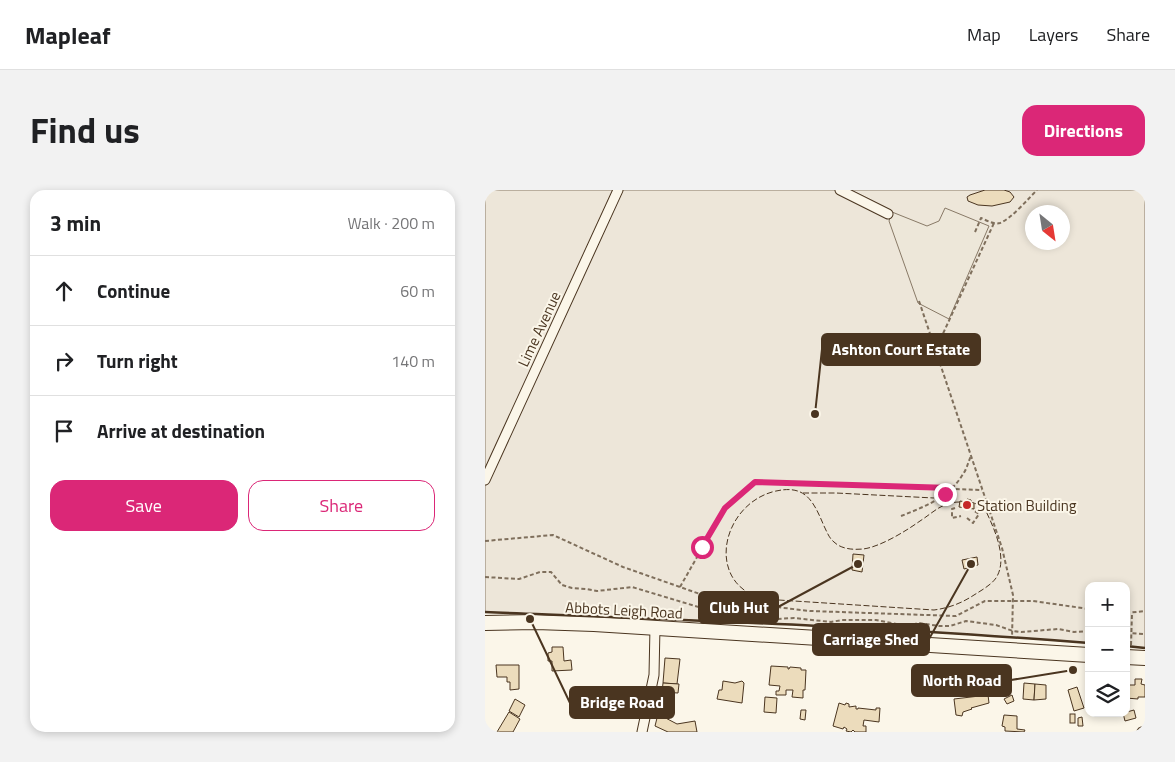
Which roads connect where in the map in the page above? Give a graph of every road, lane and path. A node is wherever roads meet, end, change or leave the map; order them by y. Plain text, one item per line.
1 (618, 190) edge
2 (840, 190) edge
3 (1037, 190) edge
4 (889, 214) dead end
5 (994, 223) junction
6 (975, 232) dead end
7 (919, 301) dead end
8 (935, 351) junction
9 (971, 456) junction
10 (485, 480) edge
11 (951, 488) junction
12 (982, 490) junction
13 (955, 508) dead end
14 (973, 510) dead end
15 (901, 516) dead end
16 (961, 516) dead end
17 (967, 518) dead end
18 (485, 541) edge
19 (485, 577) edge
20 (679, 587) junction
21 (1013, 602) junction
22 (1085, 608) edge
23 (1145, 611) edge
24 (1132, 613) joint
25 (486, 623) edge
26 (655, 627) junction
27 (1013, 631) junction
28 (1085, 631) edge
29 (1131, 634) junction
30 (1145, 634) edge
31 (1130, 640) edge
32 (1009, 651) junction
33 (1130, 653) edge
34 (1085, 655) edge
35 (1145, 658) edge
36 (642, 732) edge

1 - 10 street, Lime Avenue
2 - 4 street
3 - 5 path
5 - 6 path
5 - 8 path
7 - 8 path
8 - 9 path
9 - 11 path
9 - 12 path
11 - 12 path
11 - 15 path
11 - 20 path
12 - 21 path
13 - 16 path
14 - 17 path
18 - 20 path
19 - 27 path
20 - 21 path
21 - 22 path
21 - 27 path
23 - 24 path
24 - 29 path
25 - 26 main road, Abbots Leigh Road
26 - 32 main road, Abbots Leigh Road
26 - 36 street
27 - 28 path
27 - 32 path
29 - 30 path
29 - 31 path
32 - 34 main road, Abbots Leigh Road
33 - 35 main road

